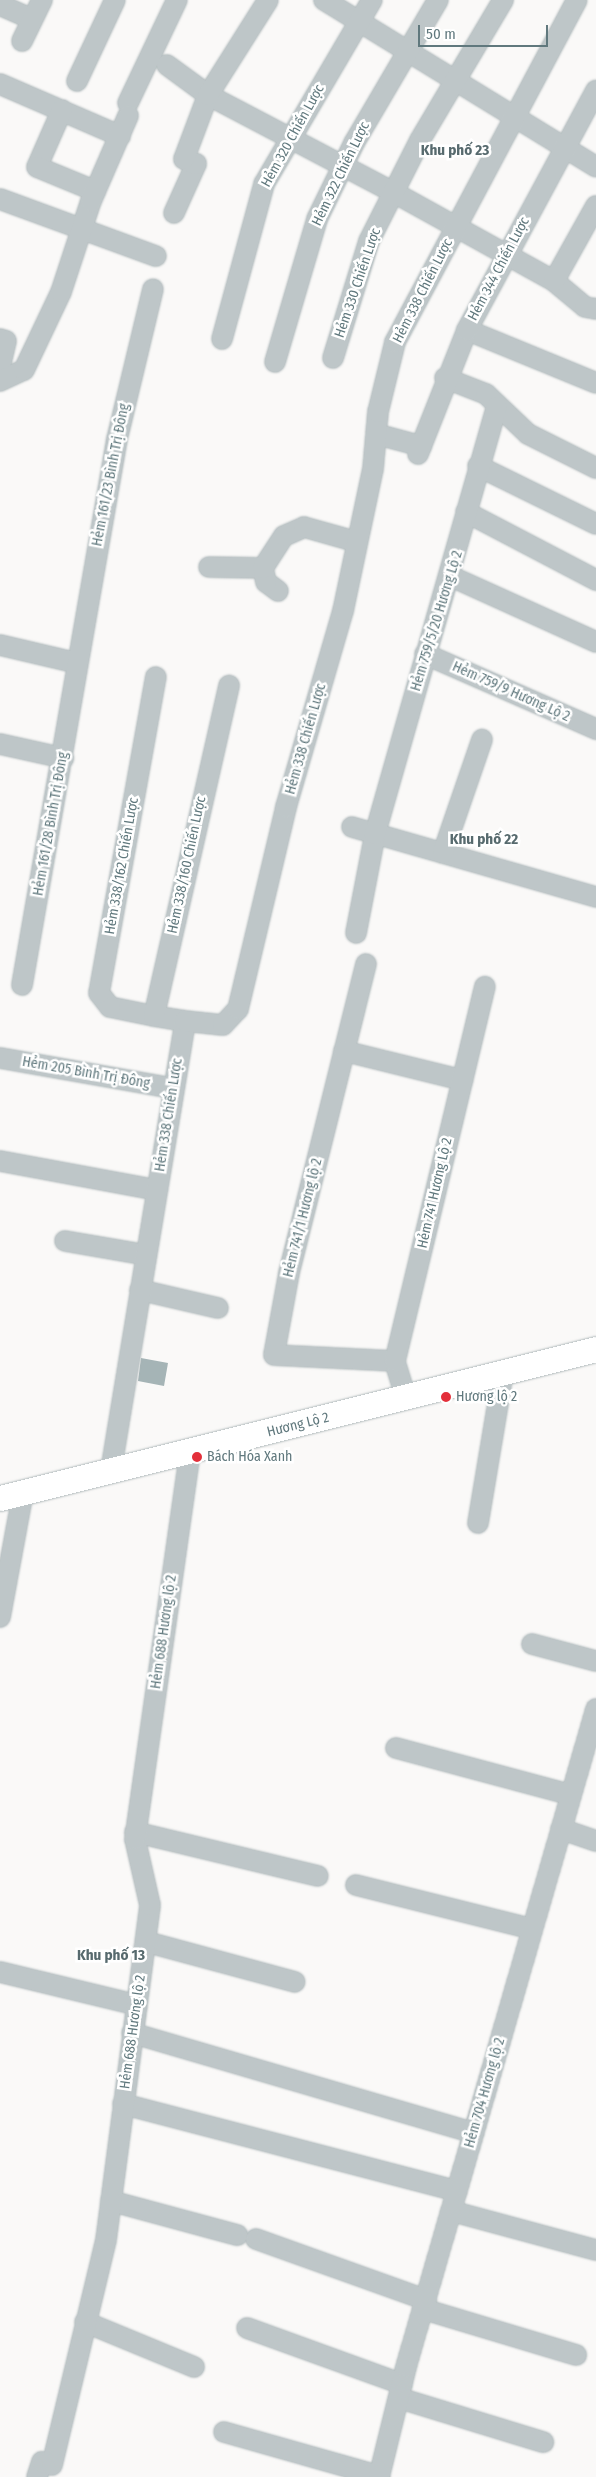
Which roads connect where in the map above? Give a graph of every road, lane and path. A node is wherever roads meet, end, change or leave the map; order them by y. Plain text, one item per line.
1 (42, 0) edge
2 (115, 0) edge
3 (177, 0) edge
4 (268, 0) edge
5 (324, 0) edge
6 (372, 0) edge
7 (438, 0) edge
8 (503, 0) edge
9 (577, 0) edge
10 (0, 5) edge
11 (32, 19) junction
12 (357, 23) junction
13 (22, 41) dead end
14 (406, 52) junction
15 (167, 65) dead end
16 (456, 78) junction
17 (77, 81) dead end
18 (0, 84) edge
19 (596, 90) edge
20 (208, 96) junction
21 (62, 110) junction
22 (514, 117) junction
23 (120, 136) junction
24 (291, 140) junction
25 (566, 146) junction
26 (596, 167) edge
27 (342, 168) junction
28 (95, 191) junction
29 (394, 192) junction
30 (0, 199) edge
31 (596, 206) edge
32 (174, 213) dead end
33 (84, 227) junction
34 (456, 228) junction
35 (156, 256) dead end
36 (504, 256) junction
37 (554, 281) junction
38 (153, 288) dead end
39 (596, 309) edge
40 (467, 330) junction
41 (0, 339) edge
42 (222, 339) dead end
43 (333, 358) dead end
44 (275, 362) dead end
45 (0, 367) edge
46 (446, 378) junction
47 (0, 381) edge
48 (596, 382) edge
49 (497, 407) junction
50 (376, 434) junction
51 (478, 466) junction
52 (596, 468) edge
53 (466, 512) junction
54 (596, 524) edge
55 (357, 542) junction
56 (209, 567) dead end
57 (262, 568) junction
58 (450, 576) junction
59 (596, 580) edge
60 (278, 591) dead end
61 (596, 642) edge
62 (0, 646) edge
63 (425, 654) junction
64 (77, 663) junction
65 (156, 677) dead end
66 (229, 684) dead end
67 (596, 729) edge
68 (482, 740) dead end
69 (0, 744) edge
70 (63, 758) junction
71 (352, 827) dead end
72 (375, 834) junction
73 (443, 853) junction
74 (596, 897) edge
75 (356, 933) dead end
76 (366, 964) dead end
77 (22, 985) dead end
78 (485, 987) dead end
79 (154, 1016) junction
80 (185, 1021) junction
81 (344, 1051) junction
82 (0, 1058) edge
83 (462, 1080) junction
84 (172, 1088) junction
85 (0, 1161) edge
86 (157, 1190) junction
87 (65, 1241) dead end
88 (146, 1255) junction
89 (140, 1290) junction
90 (218, 1308) dead end
91 (596, 1349) edge
92 (395, 1361) junction
93 (504, 1373) junction
94 (406, 1398) junction
95 (190, 1451) junction
96 (112, 1470) junction
97 (11, 1496) edge
98 (478, 1524) dead end
99 (0, 1617) edge
100 (532, 1644) dead end
101 (596, 1661) edge
102 (596, 1709) edge
103 (396, 1748) dead end
104 (571, 1795) junction
105 (561, 1830) junction
106 (135, 1832) junction
107 (596, 1841) edge
108 (318, 1876) dead end
109 (356, 1885) dead end
110 (532, 1929) junction
111 (147, 1942) junction
112 (0, 1973) edge
113 (295, 1982) dead end
114 (137, 2005) junction
115 (132, 2033) junction
116 (123, 2104) junction
117 (474, 2133) junction
118 (457, 2192) junction
119 (111, 2201) junction
120 (451, 2211) junction
121 (596, 2250) edge
122 (425, 2304) junction
123 (85, 2322) junction
124 (247, 2328) dead end
125 (576, 2355) dead end
126 (194, 2367) dead end
127 (400, 2391) junction
128 (224, 2432) dead end
129 (543, 2442) dead end
130 (380, 2476) edge
131 (37, 2477) edge

1 - 11 street
2 - 17 street
3 - 23 street
4 - 20 street
5 - 12 street
6 - 12 street, Hẻm 320 Chiến Lược
7 - 14 street, Hẻm 322 Chiến Lược
8 - 16 street, Hẻm 330 Chiến Lược
9 - 22 street, Hẻm 338 Chiến Lược
10 - 11 street
11 - 13 street
12 - 14 street
12 - 24 street, Hẻm 320 Chiến Lược
14 - 16 street
14 - 27 street, Hẻm 322 Chiến Lược
15 - 20 street
16 - 22 street
16 - 29 street, Hẻm 330 Chiến Lược
18 - 21 street
19 - 25 street, Hẻm 344 Chiến Lược
20 - 24 street
20 - 32 street
21 - 23 street
21 - 28 street
22 - 25 street
22 - 34 street, Hẻm 338 Chiến Lược
23 - 28 street
24 - 27 street
24 - 42 street, Hẻm 320 Chiến Lược
25 - 26 street
25 - 36 street, Hẻm 344 Chiến Lược
27 - 29 street
27 - 44 street, Hẻm 322 Chiến Lược
28 - 33 street
29 - 34 street
29 - 43 street, Hẻm 330 Chiến Lược
30 - 33 street
31 - 37 street
33 - 35 street
33 - 47 street
34 - 36 street
34 - 50 street, Hẻm 338 Chiến Lược
36 - 37 street
36 - 40 street, Hẻm 344 Chiến Lược
37 - 39 street
38 - 64 street, Hẻm 161/23 Bình Trị Đông
40 - 46 street, Hẻm 344 Chiến Lược
40 - 48 street
41 - 45 street
46 - 49 street
46 - 50 street, Hẻm 344 Chiến Lược
49 - 51 street, Hẻm 759/5/20 Hương Lộ 2
49 - 52 street
50 - 55 street, Hẻm 338 Chiến Lược
51 - 53 street, Hẻm 759/5/20 Hương Lộ 2
51 - 54 street
53 - 58 street, Hẻm 759/5/20 Hương Lộ 2
53 - 59 street
55 - 57 street
55 - 80 street, Hẻm 338 Chiến Lược
56 - 57 street
57 - 60 street
58 - 61 street
58 - 63 street, Hẻm 759/5/20 Hương Lộ 2
62 - 64 street
63 - 67 street, Hẻm 759/9 Hương Lộ 2
63 - 72 street, Hẻm 759/5/20 Hương Lộ 2
64 - 70 street, Hẻm 161/28 Bình Trị Đông
65 - 79 street, Hẻm 338/162 Chiến Lược
66 - 79 street, Hẻm 338/160 Chiến Lược
68 - 73 street
69 - 70 street
70 - 77 street, Hẻm 161/28 Bình Trị Đông
71 - 72 street
72 - 73 street
72 - 75 street
73 - 74 street
76 - 81 street, Hẻm 741/1 Hương lộ 2
78 - 83 street, Hẻm 741 Hương Lộ 2
79 - 80 street
80 - 84 street, Hẻm 338 Chiến Lược
81 - 83 street
81 - 92 street, Hẻm 741/1 Hương lộ 2
82 - 84 street, Hẻm 205 Bình Trị Đông
83 - 92 street, Hẻm 741 Hương Lộ 2
84 - 86 street, Hẻm 338 Chiến Lược
85 - 86 street
86 - 88 street, Hẻm 338 Chiến Lược
87 - 88 street
88 - 89 street, Hẻm 338 Chiến Lược
89 - 90 street
89 - 96 street, Hẻm 338 Chiến Lược
91 - 93 main road, Hương Lộ 2
92 - 94 street, Hẻm 741 Hương Lộ 2
93 - 94 main road, Hương Lộ 2
93 - 98 street
94 - 95 main road, Hương Lộ 2
95 - 96 main road, Hương Lộ 2
95 - 106 street, Hẻm 688 Hương lộ 2
96 - 97 main road, Hương Lộ 2
97 - 99 street
100 - 101 street
102 - 104 street, Hẻm 704 Hương lộ 2
103 - 104 street
104 - 105 street, Hẻm 704 Hương lộ 2
105 - 107 street
105 - 110 street, Hẻm 704 Hương lộ 2
106 - 108 street
106 - 111 street, Hẻm 688 Hương lộ 2
109 - 110 street
110 - 117 street, Hẻm 704 Hương lộ 2
111 - 113 street
111 - 114 street, Hẻm 688 Hương lộ 2
112 - 114 street
114 - 115 street, Hẻm 688 Hương lộ 2
115 - 116 street, Hẻm 688 Hương lộ 2
115 - 117 street
116 - 118 street
116 - 119 street, Hẻm 688 Hương lộ 2
117 - 118 street, Hẻm 704 Hương lộ 2
118 - 120 street, Hẻm 704 Hương lộ 2
119 - 122 street
119 - 123 street, Hẻm 688 Hương lộ 2
120 - 121 street
120 - 122 street, Hẻm 704 Hương lộ 2
122 - 125 street
122 - 127 street, Hẻm 704 Hương lộ 2
123 - 126 street
123 - 131 street, Hẻm 688 Hương lộ 2
124 - 127 street
127 - 129 street
127 - 130 street, Hẻm 704 Hương lộ 2
128 - 130 street

